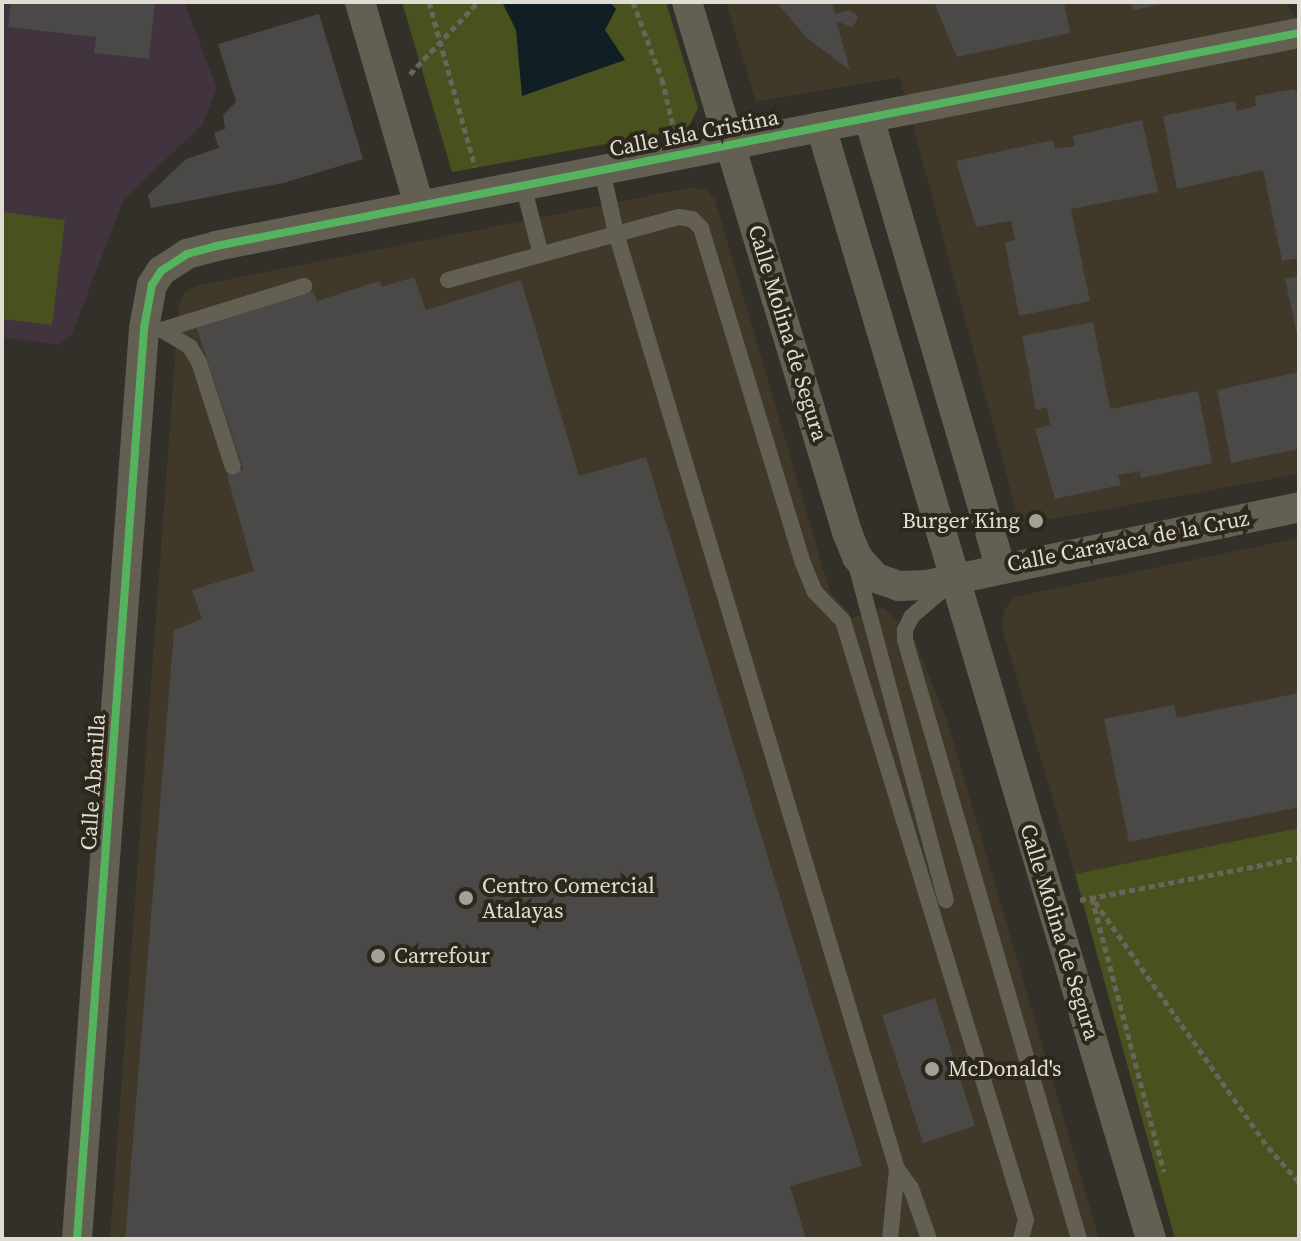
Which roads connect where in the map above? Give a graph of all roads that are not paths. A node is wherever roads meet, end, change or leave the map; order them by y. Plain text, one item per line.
1 (360, 2) edge
2 (687, 2) edge
3 (1299, 33) edge
4 (869, 118) junction
5 (821, 127) junction
6 (731, 144) junction
7 (602, 170) junction
8 (523, 185) junction
9 (419, 205) junction
10 (616, 233) junction
11 (541, 255) junction
12 (448, 280) dead end
13 (304, 286) dead end
14 (153, 329) junction
15 (233, 467) dead end
16 (1299, 507) edge
17 (847, 532) junction
18 (1000, 567) junction
19 (957, 578) junction
20 (946, 900) dead end
21 (897, 1169) junction
22 (77, 1239) edge
23 (890, 1239) edge
24 (929, 1239) edge
25 (1021, 1239) edge
26 (1079, 1239) edge
27 (1151, 1239) edge

1 - 9 street
2 - 6 street, Calle Molina de Segura
3 - 4 street, Calle Isla Cristina
4 - 5 street, Calle Isla Cristina
4 - 18 street
5 - 6 street, Calle Isla Cristina
5 - 19 street, Calle Molina de Segura
6 - 7 street, Calle Isla Cristina
6 - 17 street, Calle Molina de Segura
7 - 8 street, Calle Isla Cristina
7 - 10 lane
8 - 9 street, Calle Isla Cristina
8 - 11 lane
9 - 14 street, Calle Isla Cristina
10 - 11 lane
10 - 21 lane
10 - 25 lane
11 - 12 lane
13 - 14 lane
14 - 15 lane
14 - 22 street, Calle Abanilla
16 - 18 street, Calle Caravaca de la Cruz
17 - 19 street, Calle Molina de Segura
17 - 20 lane
18 - 19 street, Calle Caravaca de la Cruz
19 - 26 lane
19 - 27 street, Calle Molina de Segura
21 - 23 lane
21 - 24 lane

